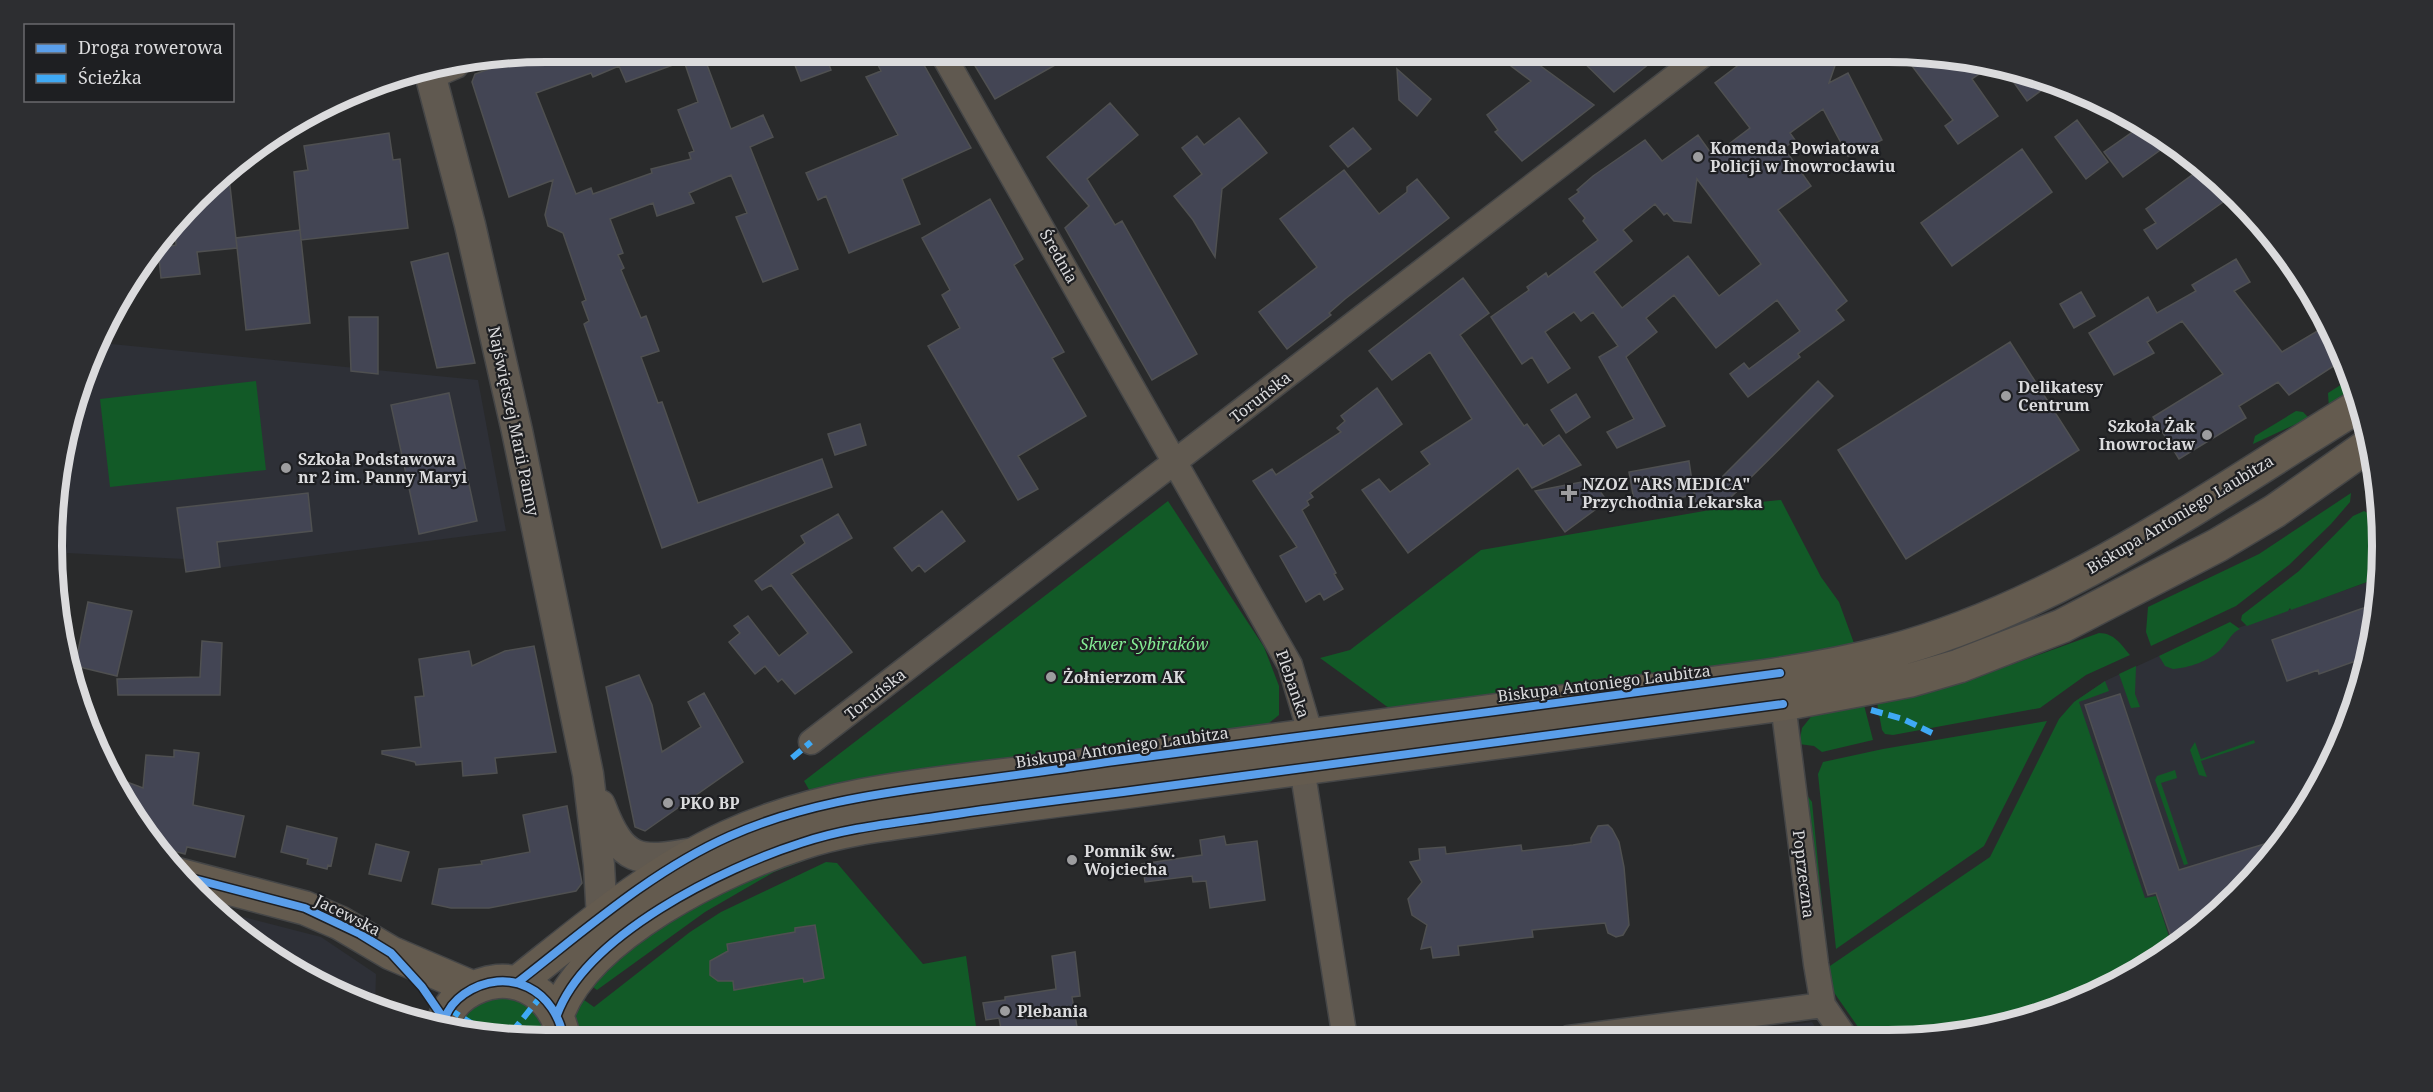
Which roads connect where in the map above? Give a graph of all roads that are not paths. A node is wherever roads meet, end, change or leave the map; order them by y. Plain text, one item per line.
1 (947, 62) edge
2 (1694, 62) edge
3 (440, 74) edge
4 (2352, 410) edge
5 (2362, 450) edge
6 (1176, 462) junction
7 (1783, 704) junction
8 (1306, 735) junction
9 (812, 742) dead end
10 (1302, 768) junction
11 (588, 774) junction
12 (696, 853) junction
13 (194, 879) edge
14 (602, 918) junction
15 (391, 953) junction
16 (517, 983) junction
17 (473, 988) junction
18 (1823, 1005) junction
19 (443, 1019) edge
20 (445, 1020) edge
21 (561, 1028) edge
22 (1344, 1030) edge
23 (1631, 1030) edge
24 (1840, 1030) edge

1 - 6 street, Średnia
2 - 6 street, Toruńska
3 - 11 street, Najświętszej Marii Panny
4 - 8 main road, Biskupa Antoniego Laubitza
5 - 7 main road
6 - 8 street, Plebanka
6 - 9 street, Toruńska
7 - 10 main road
7 - 18 street, Poprzeczna
8 - 10 street, Plebanka
8 - 12 main road, Biskupa Antoniego Laubitza
10 - 21 main road
10 - 22 street, Plebanka
11 - 12 street, Najświętszej Marii Panny
11 - 14 street, Najświętszej Marii Panny
12 - 14 main road, Biskupa Antoniego Laubitza
13 - 15 main road, Jacewska
14 - 16 main road, Biskupa Antoniego Laubitza
15 - 17 main road, Jacewska
15 - 19 main road, Jacewska
16 - 17 main road
16 - 21 main road
17 - 20 main road
18 - 23 street
18 - 24 street, Poprzeczna

